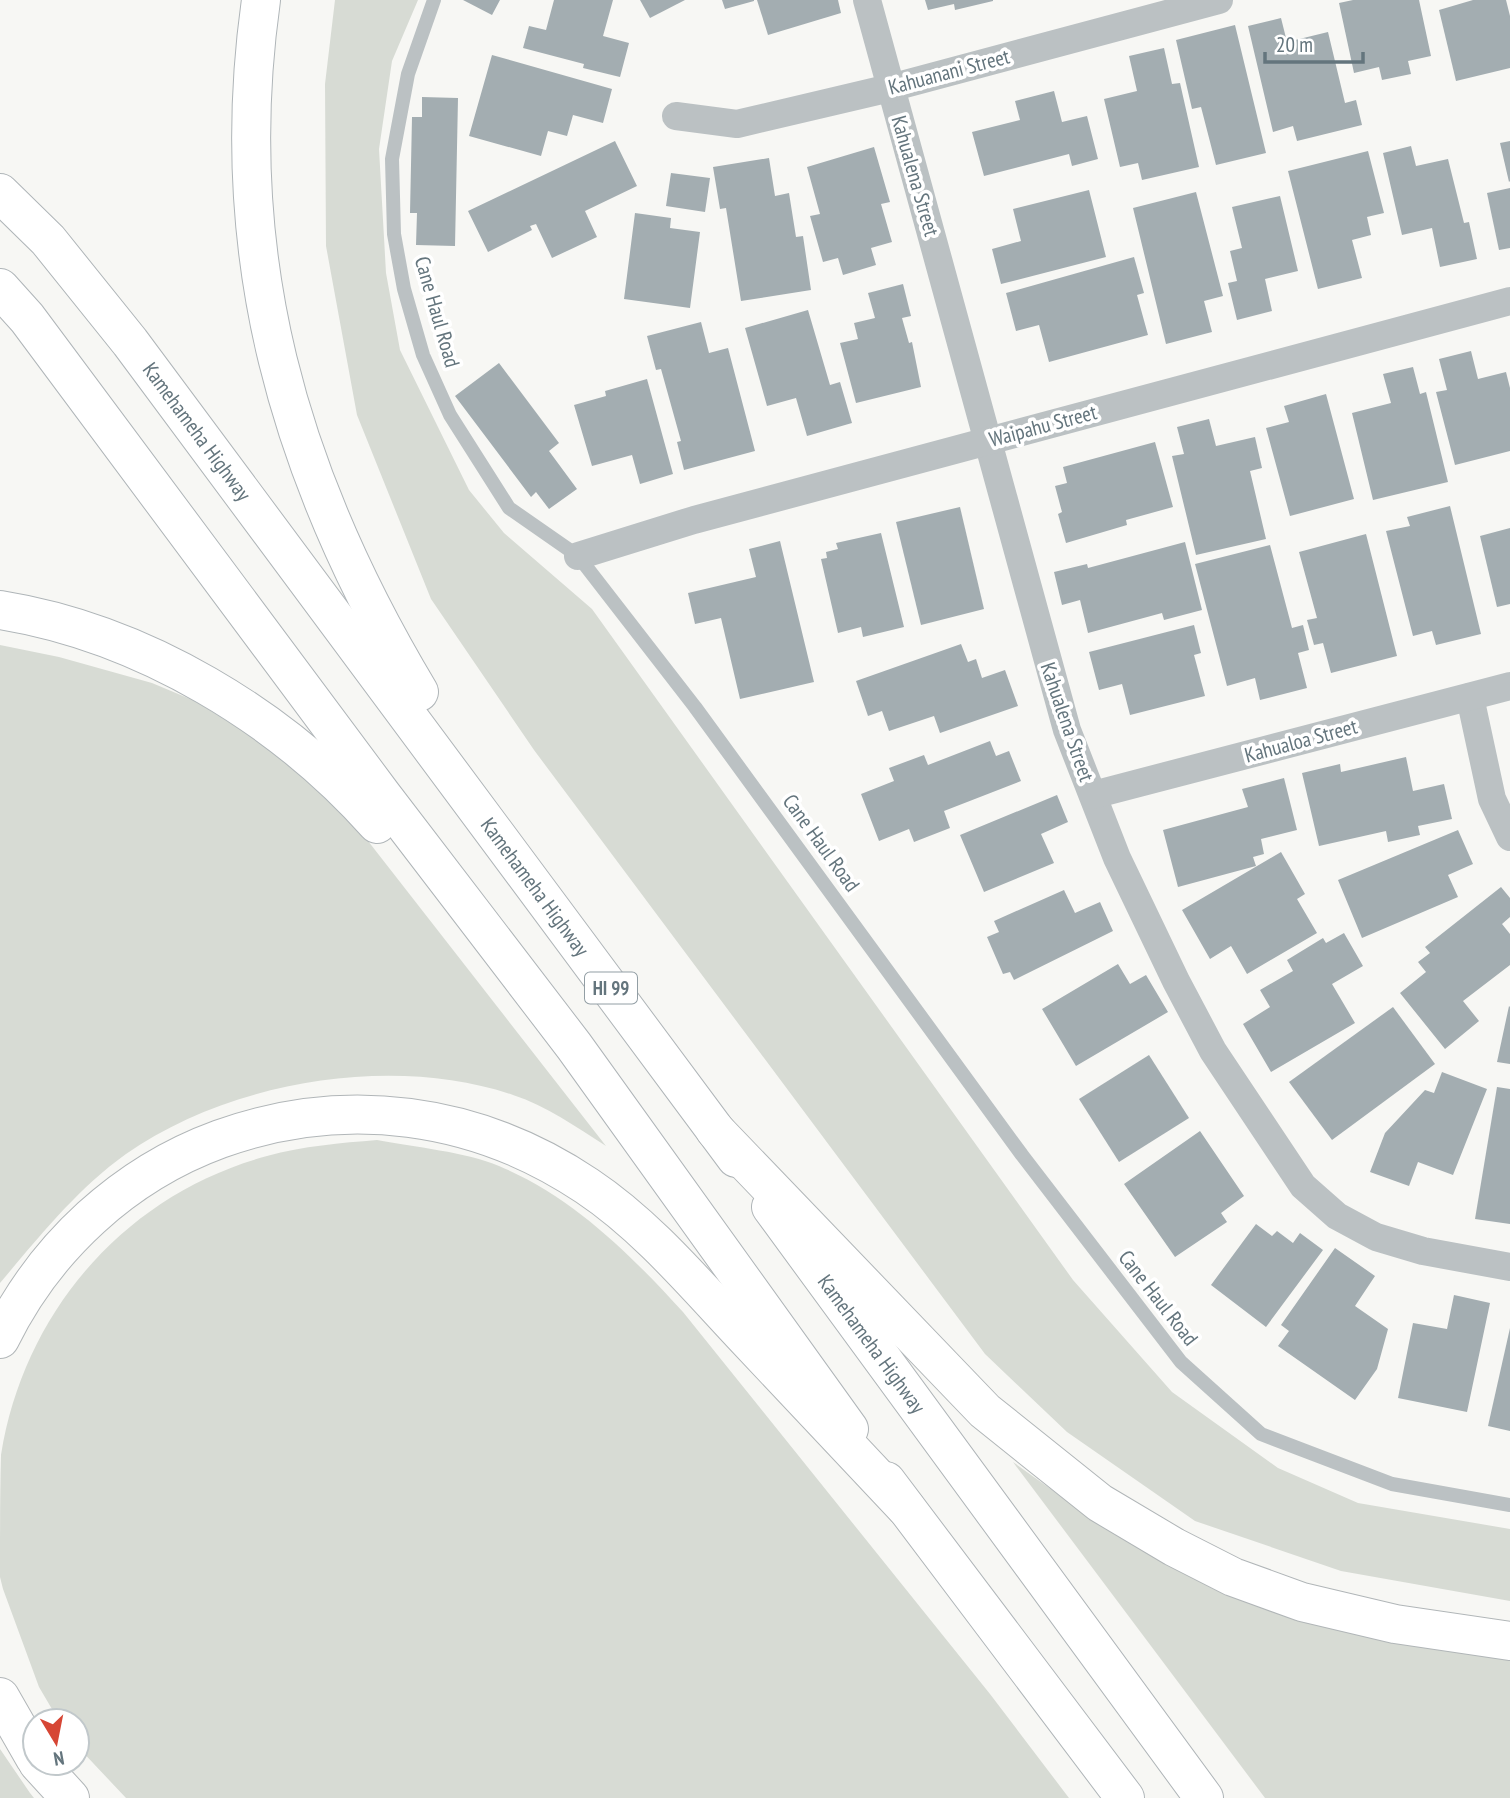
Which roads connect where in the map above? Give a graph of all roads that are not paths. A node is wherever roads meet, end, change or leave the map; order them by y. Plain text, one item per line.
1 (261, 0) edge
2 (434, 0) edge
3 (867, 0) edge
4 (1219, 0) edge
5 (890, 88) junction
6 (676, 116) dead end
7 (0, 192) edge
8 (0, 288) edge
9 (1510, 301) edge
10 (988, 442) junction
11 (578, 556) junction
12 (0, 610) edge
13 (1510, 686) edge
14 (1470, 696) junction
15 (1093, 795) junction
16 (1510, 837) edge
17 (531, 880) junction
18 (573, 1046) junction
19 (715, 1130) junction
20 (1510, 1267) edge
21 (0, 1339) edge
22 (1510, 1505) edge
23 (906, 1508) junction
24 (1510, 1641) edge
25 (0, 1697) edge
26 (21, 1734) edge
27 (50, 1777) edge
28 (69, 1798) edge
29 (1125, 1798) edge
30 (1204, 1798) edge

1 - 17 main road
2 - 11 lane, Cane Haul Road
3 - 5 street, Kahualena Street
4 - 5 street, Kahuanani Street
5 - 6 street, Kahuanani Street
5 - 10 street, Kahualena Street
7 - 17 main road, Kamehameha Highway / HI 99
8 - 18 main road
9 - 10 street, Waipahu Street
10 - 11 street, Waipahu Street
10 - 15 street, Kahualena Street
11 - 22 lane, Cane Haul Road
12 - 18 main road
13 - 14 street, Kahualoa Street
14 - 15 street, Kahualoa Street
14 - 16 street
15 - 20 street, Kahualena Street
17 - 19 main road, Kamehameha Highway / HI 99
18 - 23 main road
19 - 24 main road
19 - 30 main road, Kamehameha Highway / HI 99
21 - 23 main road
23 - 29 main road
25 - 26 main road
27 - 28 main road

